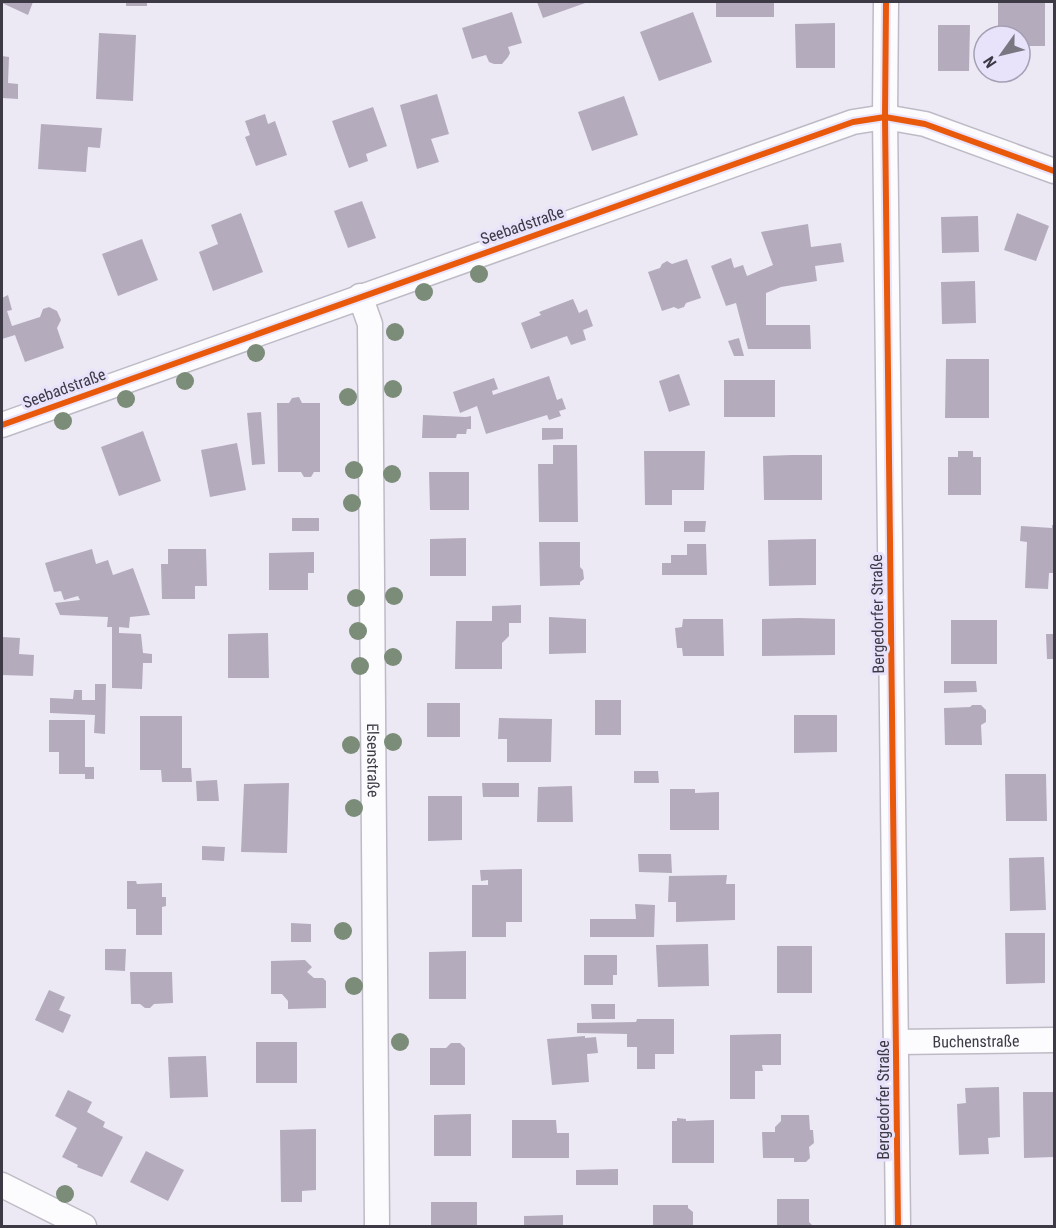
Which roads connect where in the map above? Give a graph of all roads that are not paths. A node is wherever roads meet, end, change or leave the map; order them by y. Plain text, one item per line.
1 (886, 2) edge
2 (885, 117) junction
3 (1054, 171) edge
4 (360, 296) junction
5 (2, 424) edge
6 (1054, 1040) edge
7 (896, 1042) junction
8 (2, 1185) edge
9 (84, 1227) edge
10 (377, 1227) edge
11 (898, 1227) edge

1 - 2 street, Bergedorfer Straße
2 - 3 street, Seebadstraße
2 - 4 street, Seebadstraße
2 - 7 street, Bergedorfer Straße
4 - 5 street, Seebadstraße
4 - 10 street, Elsenstraße
6 - 7 street, Buchenstraße
7 - 11 street, Bergedorfer Straße
8 - 9 street

